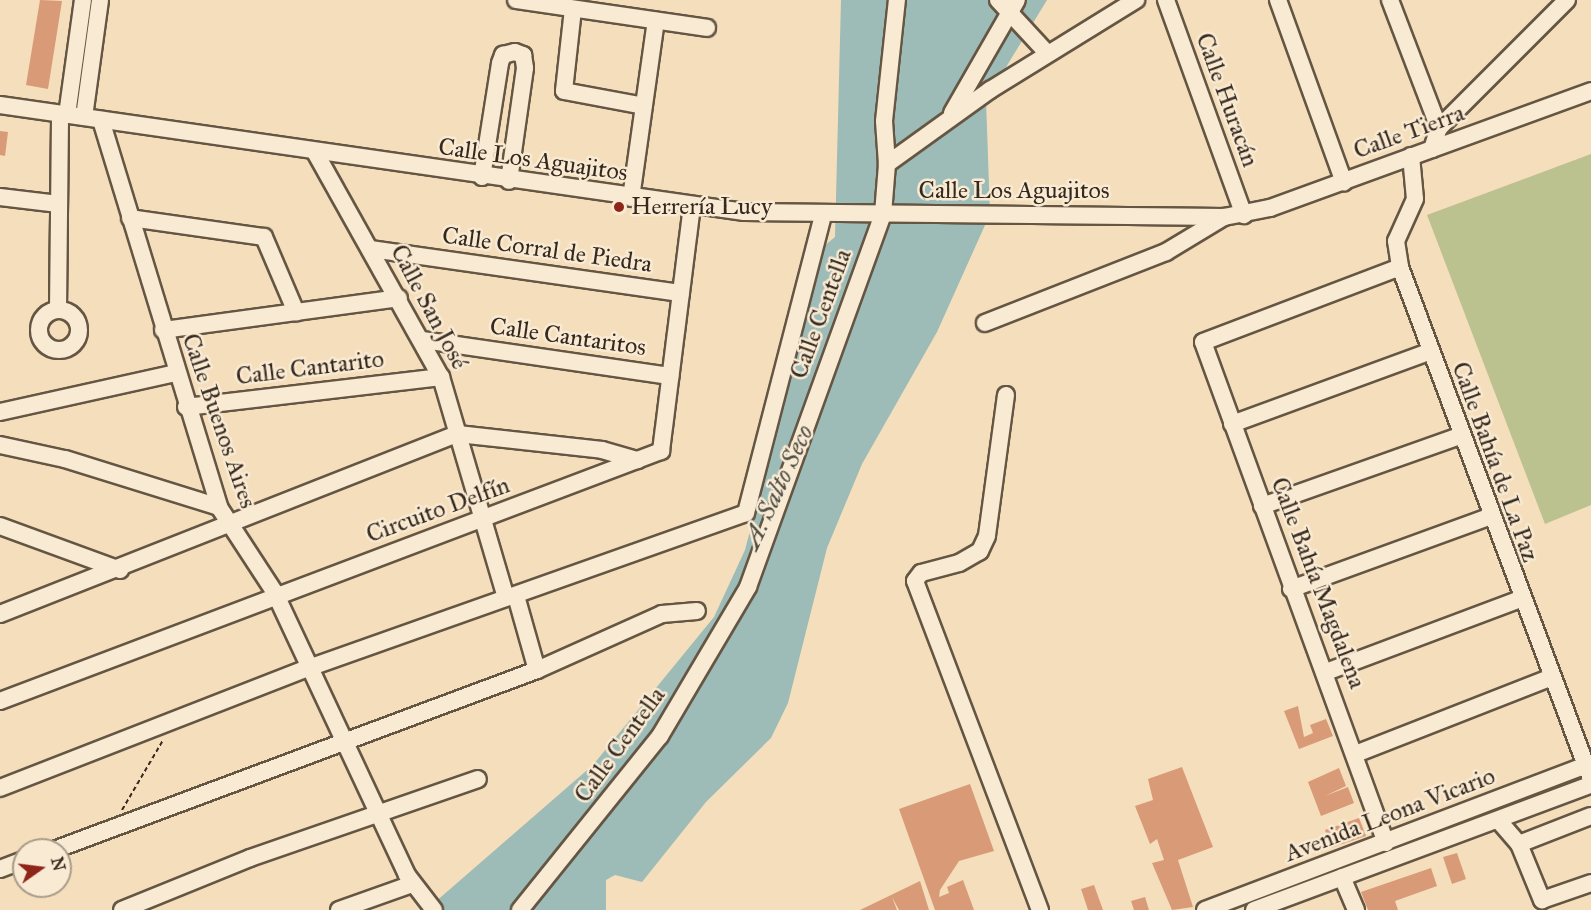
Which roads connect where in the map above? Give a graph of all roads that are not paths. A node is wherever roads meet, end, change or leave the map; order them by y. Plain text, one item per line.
1 (83, 0) edge
2 (100, 0) edge
3 (516, 0) edge
4 (897, 0) edge
5 (998, 0) edge
6 (1136, 0) edge
7 (1166, 0) edge
8 (1278, 0) edge
9 (1390, 0) edge
10 (1567, 0) edge
11 (1014, 7) edge
12 (573, 9) junction
13 (656, 21) junction
14 (707, 28) dead end
15 (1047, 53) junction
16 (1591, 90) edge
17 (0, 105) edge
18 (644, 106) junction
19 (70, 115) junction
20 (101, 120) junction
21 (946, 121) junction
22 (1439, 128) junction
23 (1432, 149) junction
24 (315, 152) junction
25 (1411, 156) junction
26 (887, 164) junction
27 (482, 177) junction
28 (509, 181) junction
29 (1344, 182) junction
30 (0, 197) edge
31 (631, 198) junction
32 (59, 204) junction
33 (692, 207) junction
34 (883, 214) junction
35 (823, 215) junction
36 (1244, 215) junction
37 (1224, 217) junction
38 (130, 218) junction
39 (371, 249) junction
40 (1400, 267) junction
41 (681, 293) junction
42 (399, 298) junction
43 (58, 310) dead end
44 (296, 312) junction
45 (985, 324) dead end
46 (163, 330) junction
47 (423, 340) junction
48 (1429, 352) junction
49 (176, 373) junction
50 (670, 376) junction
51 (441, 377) junction
52 (1006, 395) dead end
53 (186, 407) junction
54 (0, 412) edge
55 (1233, 424) junction
56 (458, 434) junction
57 (1460, 436) junction
58 (0, 445) edge
59 (638, 460) junction
60 (1262, 506) junction
61 (222, 514) junction
62 (1489, 517) junction
63 (483, 520) junction
64 (0, 526) edge
65 (120, 570) junction
66 (1291, 589) junction
67 (275, 593) junction
68 (511, 597) junction
69 (1520, 600) junction
70 (697, 611) dead end
71 (0, 614) edge
72 (311, 667) junction
73 (537, 670) junction
74 (1326, 672) junction
75 (1550, 678) junction
76 (0, 701) edge
77 (348, 744) junction
78 (1358, 753) junction
79 (1589, 769) edge
80 (478, 779) dead end
81 (1591, 785) edge
82 (0, 788) edge
83 (1591, 816) edge
84 (380, 817) junction
85 (1499, 821) junction
86 (1386, 843) junction
87 (72, 844) edge
88 (1519, 844) junction
89 (1342, 877) junction
90 (1591, 883) edge
91 (412, 884) junction
92 (381, 894) junction
93 (122, 910) edge
94 (339, 910) edge
95 (372, 910) edge
96 (435, 910) edge
97 (520, 910) edge
98 (1040, 910) edge
99 (1205, 910) edge
100 (1254, 910) edge
101 (1356, 910) edge

1 - 19 street
2 - 19 street
3 - 12 street
4 - 26 street, Calle Centella
5 - 11 street
6 - 15 street
7 - 36 street, Calle Huracán
8 - 29 street
9 - 22 street
10 - 22 street
11 - 15 street
11 - 21 street
12 - 13 street
12 - 18 street
13 - 14 street
13 - 18 street
15 - 21 street
16 - 23 street, Calle Tierra
17 - 19 street, Calle Los Aguajitos
18 - 31 street
19 - 20 street, Calle Los Aguajitos
19 - 32 street
20 - 24 street, Calle Los Aguajitos
20 - 38 street, Calle Buenos Aires
21 - 26 street
22 - 23 street
23 - 25 street, Calle Tierra
24 - 27 street, Calle Los Aguajitos
24 - 39 street, Calle San José
25 - 29 street, Calle Tierra
25 - 40 street, Calle Bahía de La Paz
26 - 34 street, Calle Centella
27 - 28 street, Calle Los Aguajitos
27 - 28 street
28 - 31 street, Calle Los Aguajitos
29 - 36 street, Calle Tierra
30 - 32 street
31 - 33 street, Calle Los Aguajitos
32 - 43 street
33 - 35 street, Calle Los Aguajitos
33 - 41 street, Circuito Delfín
34 - 35 street, Calle Los Aguajitos
34 - 37 street, Calle Los Aguajitos
34 - 97 street, Calle Centella
35 - 68 street
36 - 37 street, Calle Los Aguajitos
37 - 45 street
38 - 44 street
38 - 46 street, Calle Buenos Aires
39 - 41 street, Calle Corral de Piedra
39 - 42 street, Calle San José
40 - 48 street, Calle Bahía de La Paz
40 - 55 street, Calle Bahía Magdalena
41 - 50 street, Circuito Delfín
42 - 44 street
42 - 47 street, Calle San José
44 - 46 street
46 - 49 street, Calle Buenos Aires
47 - 50 street, Calle Cantaritos
47 - 51 street, Calle San José
48 - 55 street
48 - 57 street, Calle Bahía de La Paz
49 - 53 street, Calle Buenos Aires
49 - 54 street
50 - 59 street, Circuito Delfín
51 - 53 street, Calle Cantarito
51 - 56 street, Calle San José
52 - 98 street
53 - 61 street, Calle Buenos Aires
55 - 60 street, Calle Bahía Magdalena
56 - 59 street
56 - 61 street
56 - 63 street, Calle San José
57 - 60 street
57 - 62 street, Calle Bahía de La Paz
58 - 61 street
59 - 63 street, Circuito Delfín
60 - 66 street, Calle Bahía Magdalena
61 - 65 street
61 - 67 street, Calle Buenos Aires
62 - 66 street
62 - 69 street, Calle Bahía de La Paz
63 - 67 street, Circuito Delfín
63 - 68 street, Calle San José
64 - 65 street
65 - 71 street
66 - 74 street, Calle Bahía Magdalena
67 - 72 street, Calle Buenos Aires
67 - 76 street, Circuito Delfín
68 - 72 street
68 - 73 street, Calle San José
69 - 74 street
69 - 75 street, Calle Bahía de La Paz
70 - 73 street
72 - 77 street, Calle Buenos Aires
72 - 82 street
73 - 77 street
74 - 78 street, Calle Bahía Magdalena
75 - 78 street
75 - 79 street, Calle Bahía de La Paz
77 - 84 street, Calle Buenos Aires
77 - 87 street
78 - 86 street, Calle Bahía Magdalena
79 - 86 street, Avenida Leona Vicario
80 - 84 street
81 - 85 street, Avenida Leona Vicario
83 - 88 street
84 - 91 street, Calle Buenos Aires
84 - 93 street
85 - 88 street
85 - 89 street, Avenida Leona Vicario
86 - 99 street, Avenida Leona Vicario
88 - 90 street
89 - 100 street, Avenida Leona Vicario
89 - 101 street
91 - 92 street
91 - 96 street, Calle Buenos Aires
92 - 94 street
92 - 95 street

